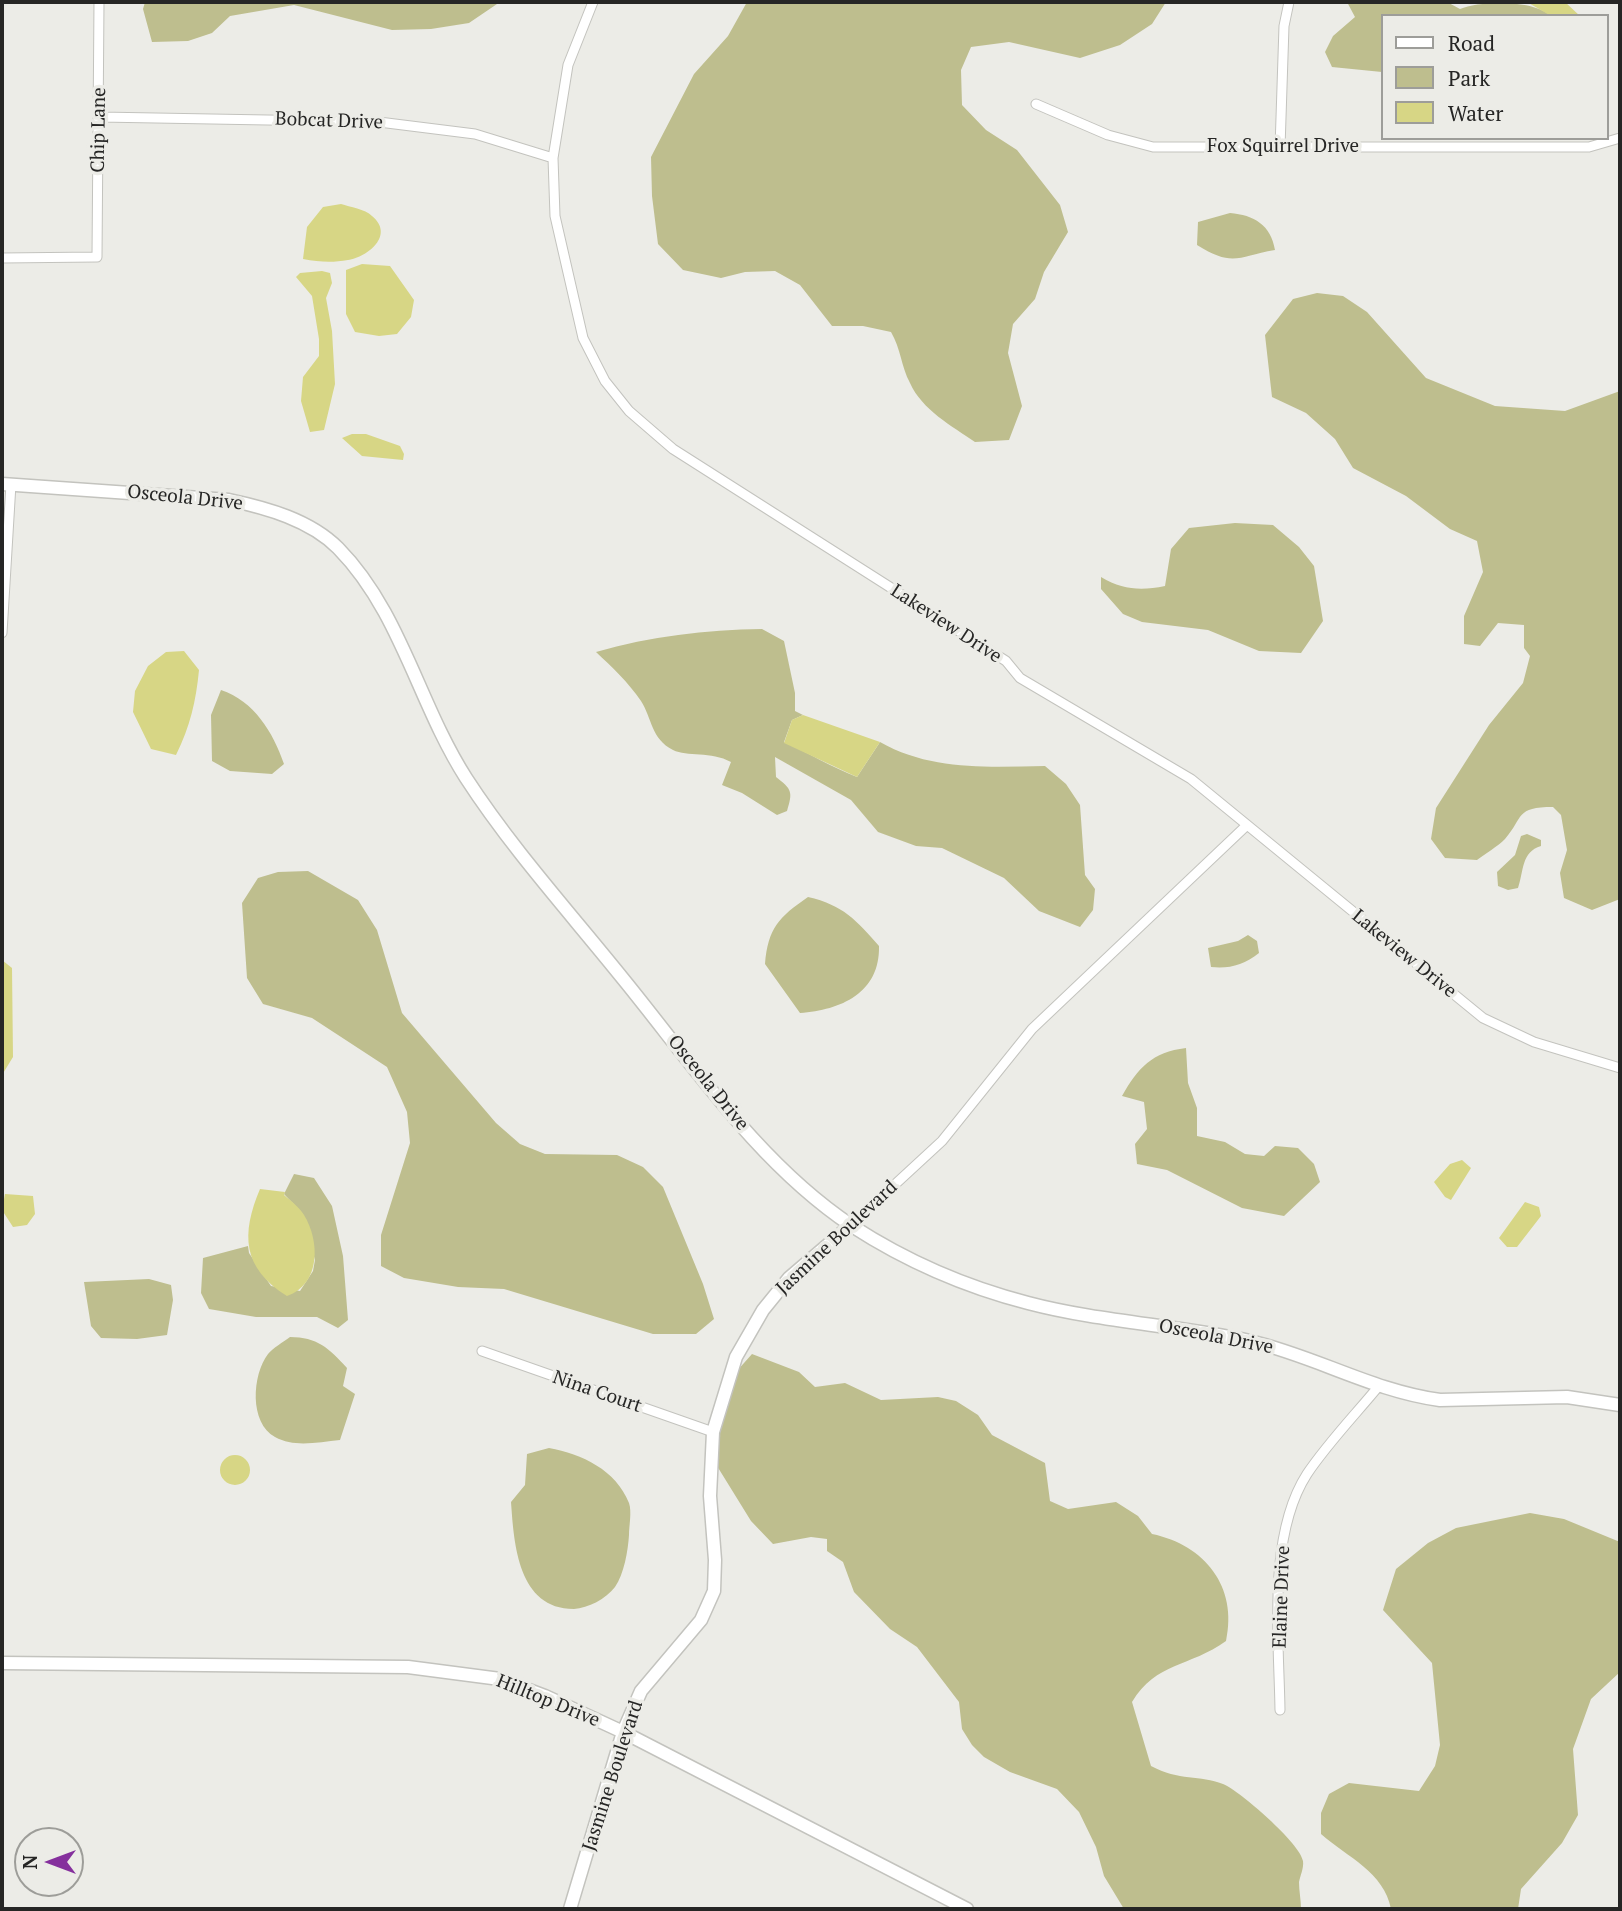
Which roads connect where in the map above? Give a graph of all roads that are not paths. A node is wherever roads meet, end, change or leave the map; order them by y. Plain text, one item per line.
1 (99, 2) edge
2 (593, 2) edge
3 (1289, 2) edge
4 (1036, 104) dead end
5 (100, 117) junction
6 (1620, 138) edge
7 (1280, 148) junction
8 (553, 158) junction
9 (2, 258) edge
10 (6, 484) edge
11 (2, 633) edge
12 (1246, 826) junction
13 (1620, 1068) edge
14 (851, 1225) junction
15 (482, 1352) dead end
16 (1378, 1387) junction
17 (1620, 1405) edge
18 (713, 1432) junction
19 (2, 1663) edge
20 (1280, 1710) dead end
21 (623, 1732) junction
22 (570, 1909) edge
23 (967, 1909) edge

1 - 5 street, Chip Lane
2 - 8 street, Lakeview Drive
3 - 7 street
4 - 7 street, Fox Squirrel Drive
5 - 8 street, Bobcat Drive
5 - 9 street, Chip Lane
6 - 7 street, Fox Squirrel Drive
8 - 12 street, Lakeview Drive
10 - 11 street
10 - 14 street, Osceola Drive
12 - 13 street, Lakeview Drive
12 - 14 street, Jasmine Boulevard
14 - 16 street, Osceola Drive
14 - 18 street, Jasmine Boulevard
15 - 18 street, Nina Court
16 - 17 street, Osceola Drive
16 - 20 street, Elaine Drive
18 - 21 street, Jasmine Boulevard
19 - 21 street, Hilltop Drive
21 - 22 street, Jasmine Boulevard
21 - 23 street, Hilltop Drive

